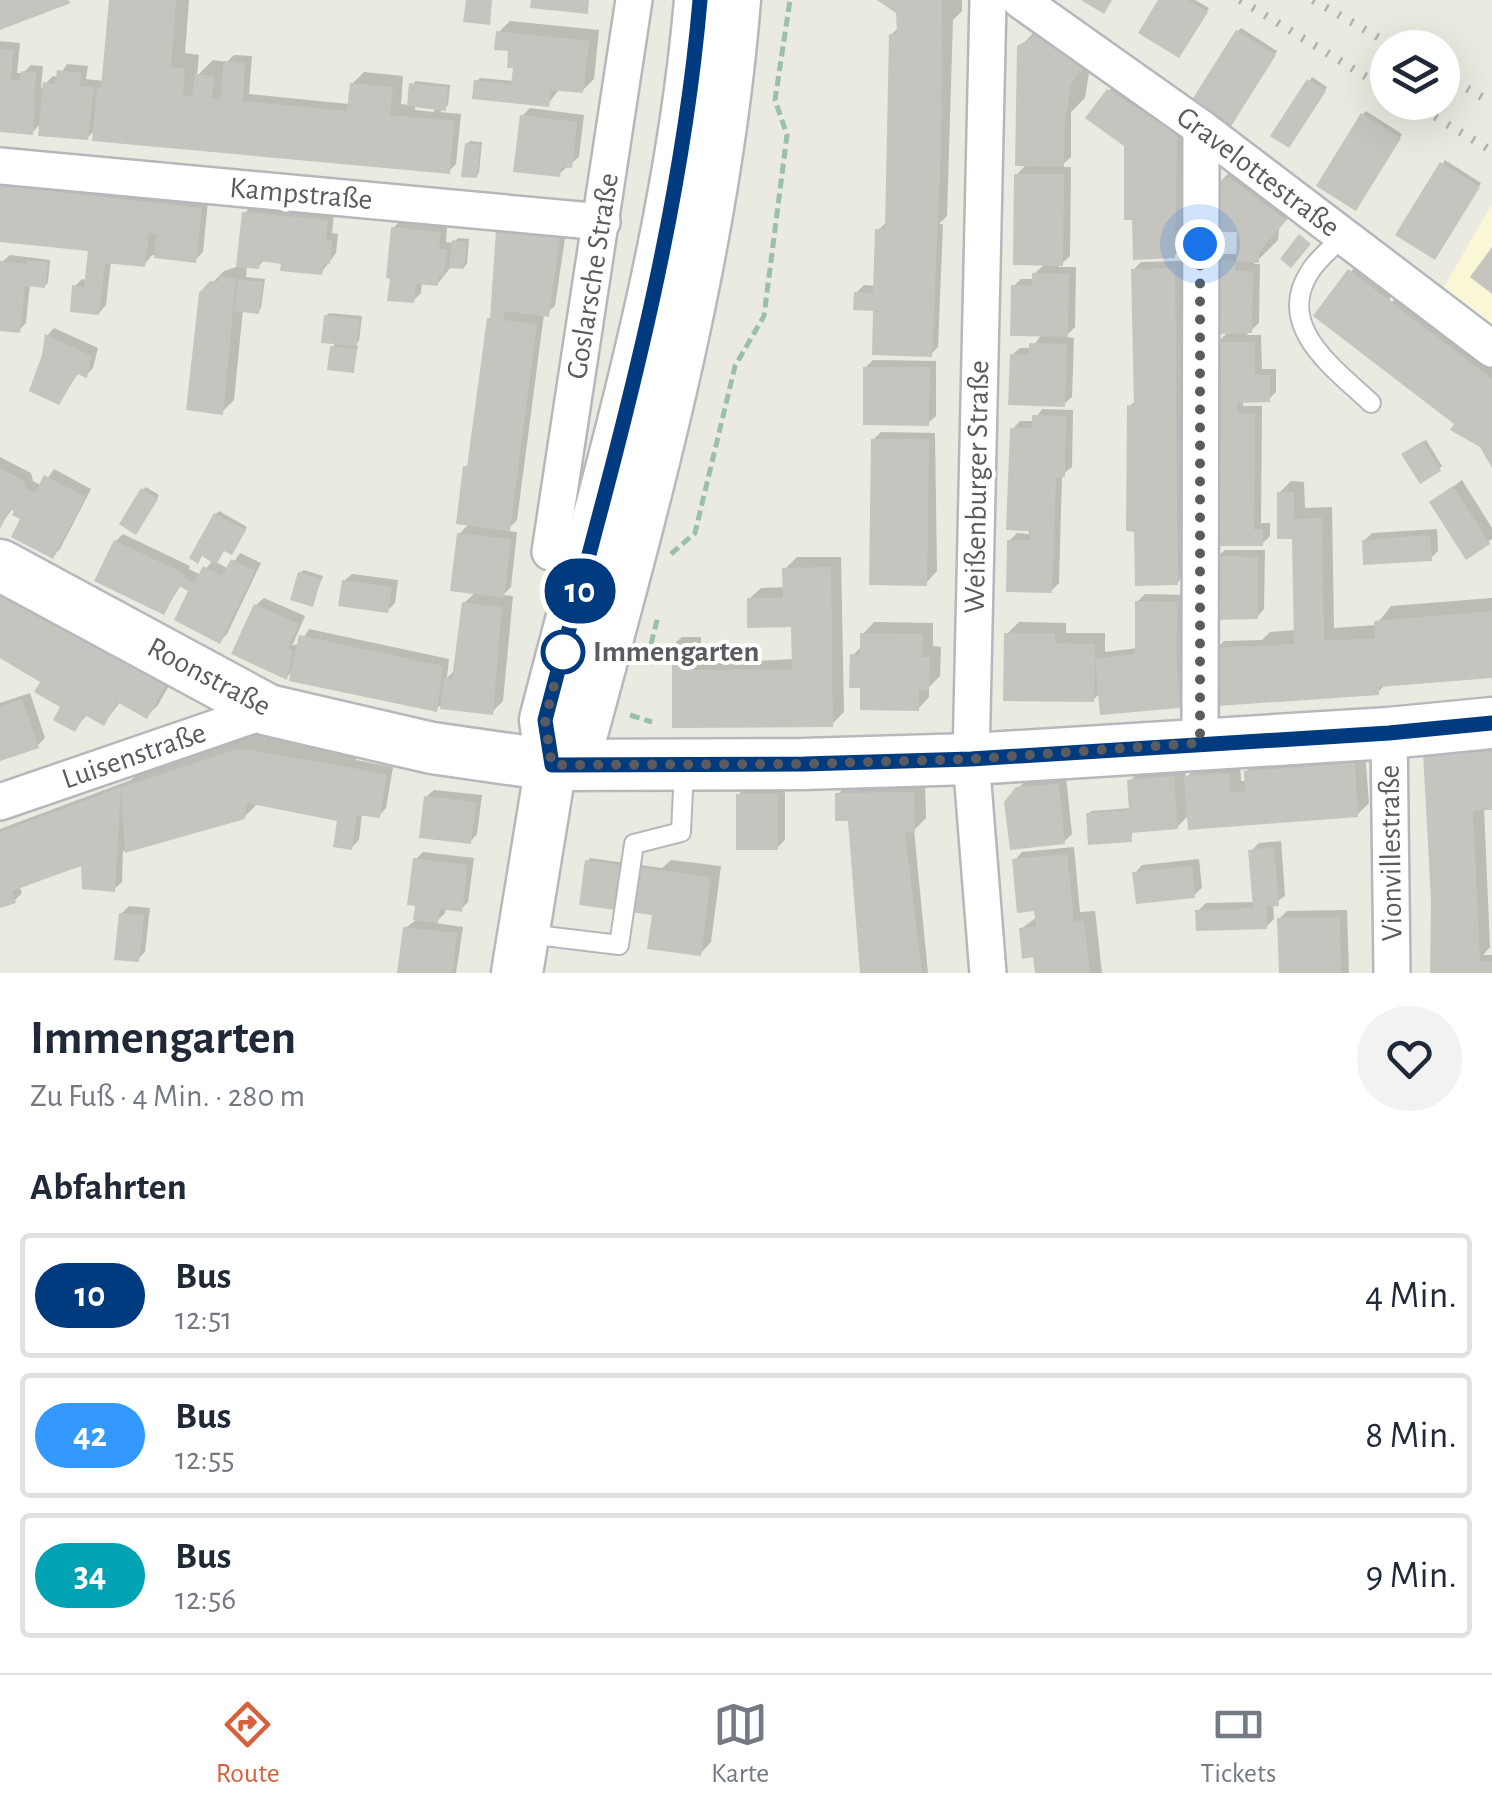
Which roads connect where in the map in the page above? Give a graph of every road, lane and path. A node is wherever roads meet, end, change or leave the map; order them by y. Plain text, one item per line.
1 (634, 0) edge
2 (700, 0) edge
3 (736, 0) edge
4 (790, 0) edge
5 (988, 0) edge
6 (1020, 0) edge
7 (1200, 128) junction
8 (0, 166) edge
9 (602, 222) junction
10 (1343, 236) junction
11 (1492, 349) edge
12 (1371, 403) dead end
13 (550, 552) dead end
14 (662, 562) dead end
15 (0, 565) edge
16 (658, 611) dead end
17 (651, 645) dead end
18 (268, 710) junction
19 (1492, 723) edge
20 (1389, 733) junction
21 (1200, 743) junction
22 (971, 759) junction
23 (684, 764) junction
24 (552, 765) junction
25 (0, 802) edge
26 (520, 953) edge
27 (988, 973) edge
28 (1392, 973) edge

1 - 9 street, Goslarsche Straße
2 - 24 main road
3 - 24 main road
4 - 14 path
5 - 22 street, Weißenburger Straße
6 - 7 street, Gravelottestraße
7 - 10 street, Gravelottestraße
7 - 21 street
8 - 9 street, Kampstraße
9 - 13 street, Goslarsche Straße
10 - 11 street, Gravelottestraße
10 - 12 lane
15 - 18 main road, Roonstraße
16 - 17 path
18 - 24 main road, Roonstraße
18 - 25 street, Luisenstraße
19 - 20 main road
20 - 21 main road
20 - 28 street, Vionvillestraße
21 - 22 main road
22 - 23 main road
22 - 27 street, Weißenburger Straße
23 - 24 main road
23 - 26 lane
24 - 26 main road

